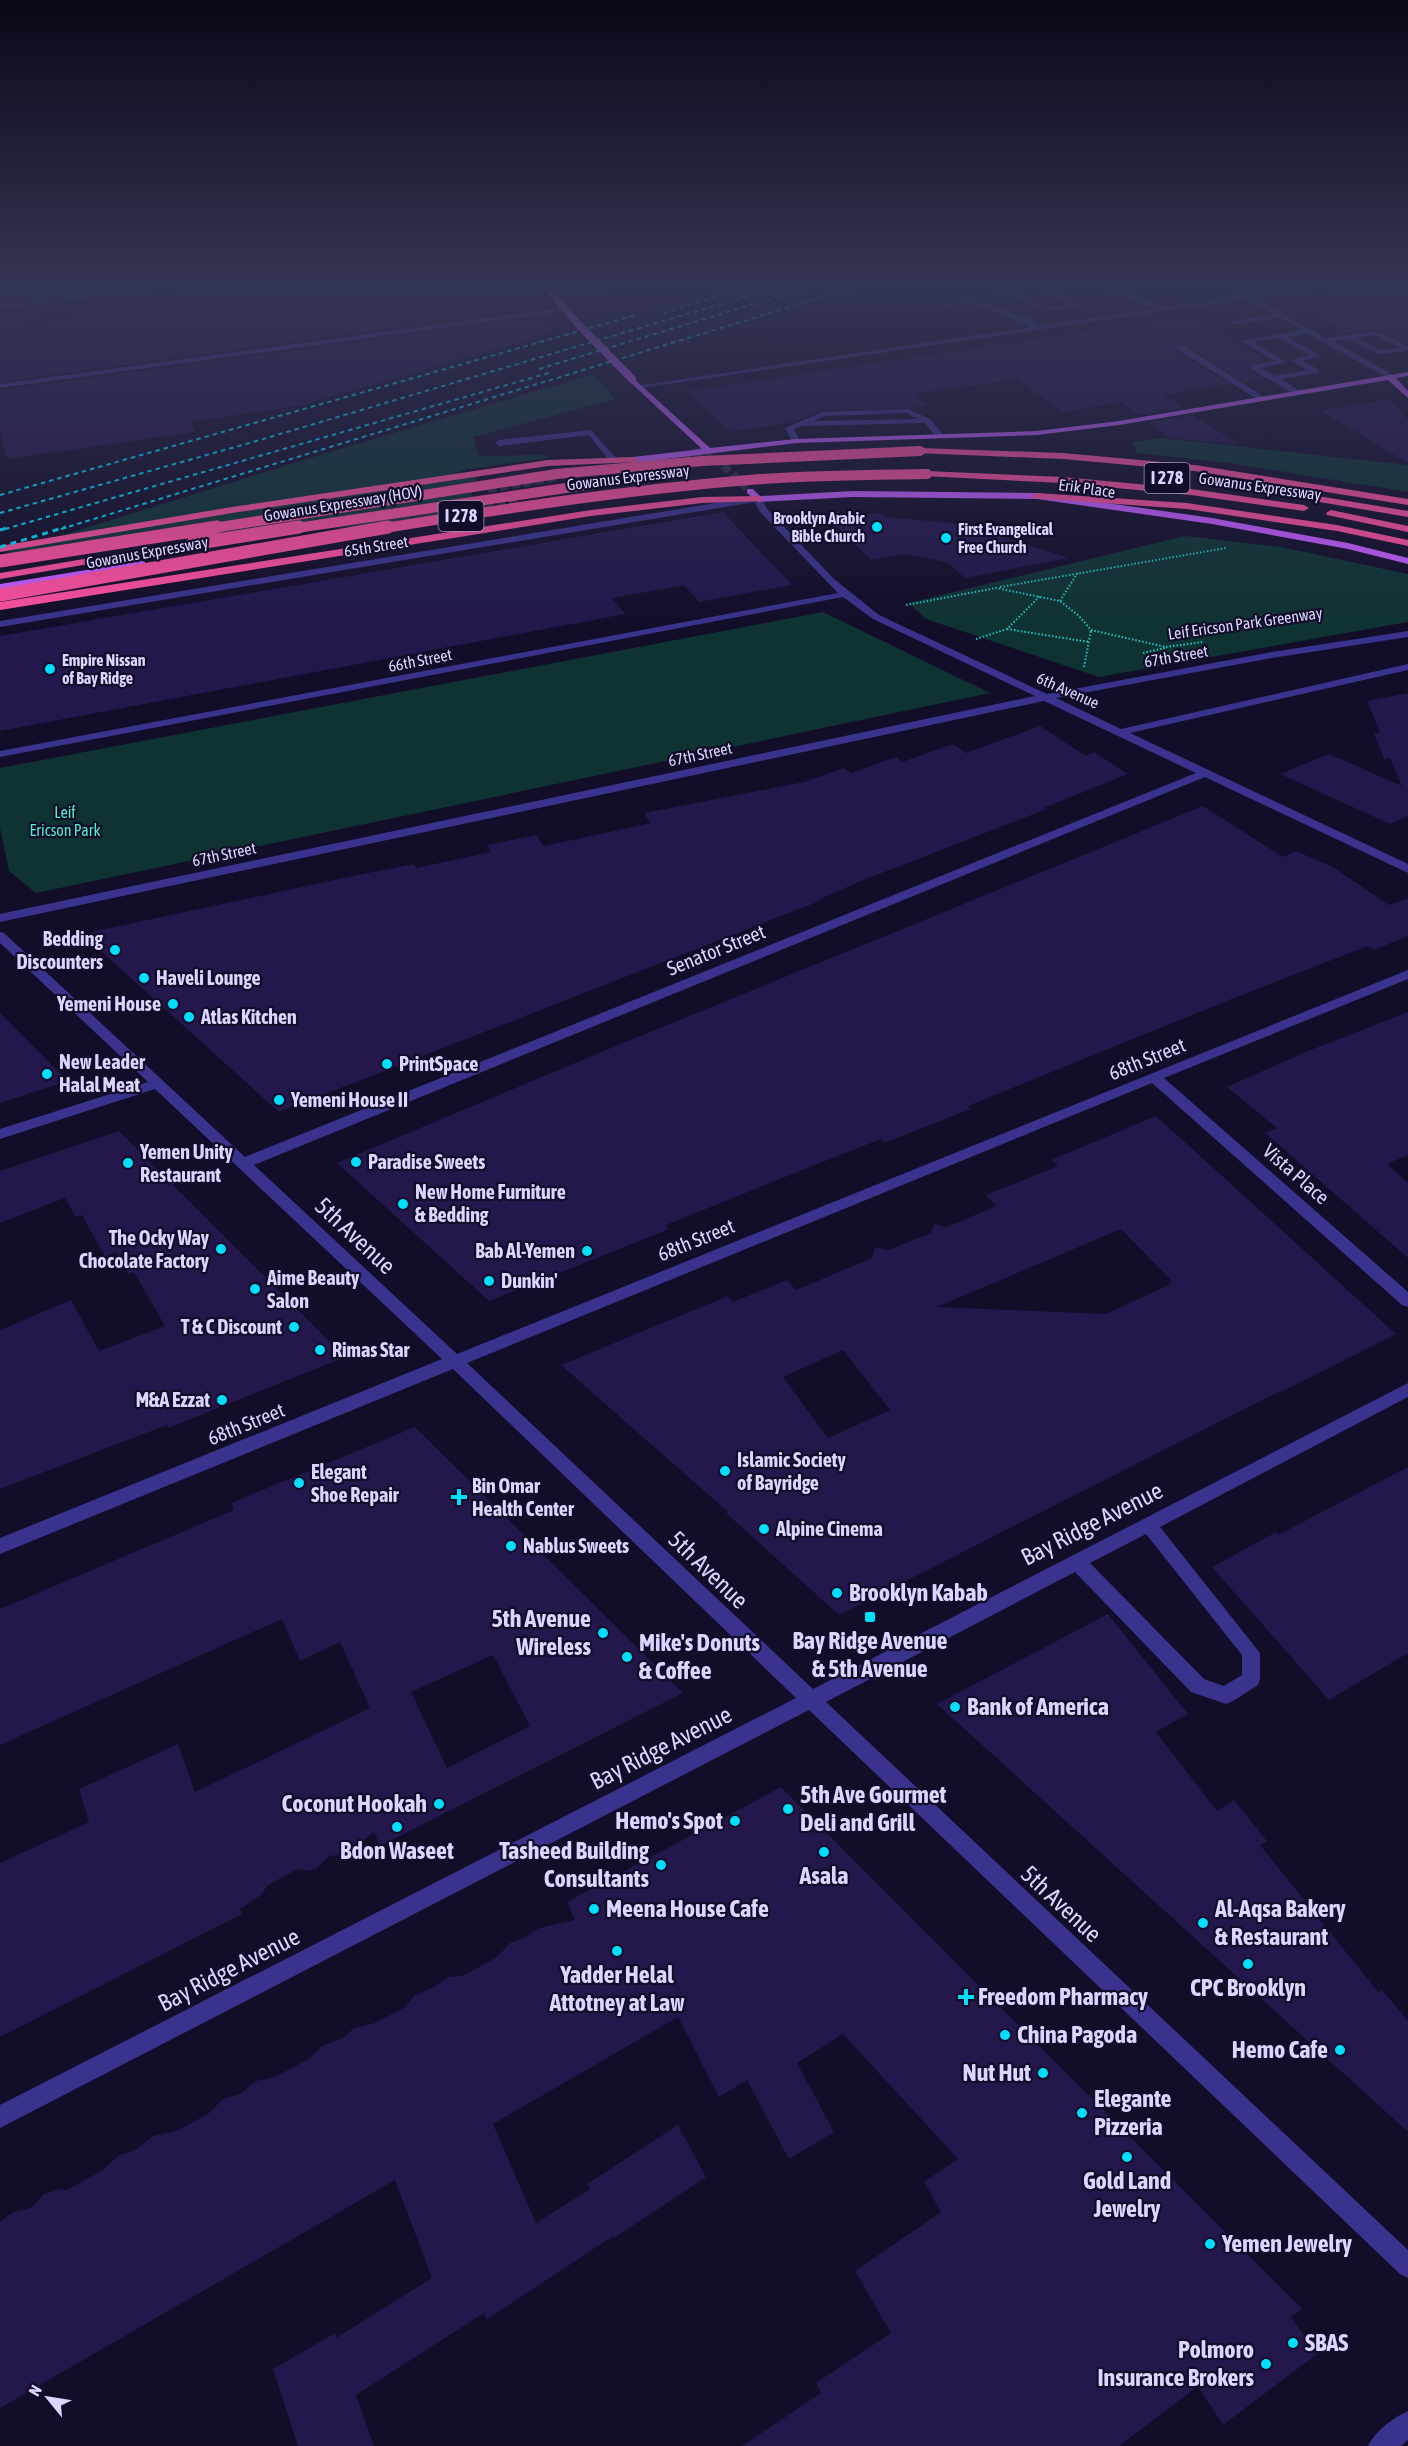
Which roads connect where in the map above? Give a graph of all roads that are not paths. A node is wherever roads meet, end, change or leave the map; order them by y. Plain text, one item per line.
1 (656, 400) edge
2 (1256, 400) edge
3 (939, 435) junction
4 (796, 441) junction
5 (499, 442) dead end
6 (707, 450) junction
7 (633, 460) joint
8 (614, 461) junction
9 (1094, 471) dead end
10 (651, 478) dead end
11 (629, 480) dead end
12 (1233, 486) dead end
13 (754, 495) junction
14 (1037, 496) junction
15 (1408, 502) edge
16 (1408, 514) edge
17 (1408, 529) edge
18 (188, 535) dead end
19 (1408, 543) edge
20 (0, 549) edge
21 (195, 555) dead end
22 (0, 561) edge
23 (1408, 561) edge
24 (0, 566) edge
25 (0, 576) edge
26 (0, 587) edge
27 (846, 594) junction
28 (0, 595) edge
29 (0, 606) edge
30 (0, 624) edge
31 (1408, 634) edge
32 (1408, 667) edge
33 (1046, 698) junction
34 (1121, 732) junction
35 (0, 754) edge
36 (1205, 773) junction
37 (1408, 869) edge
38 (0, 918) edge
39 (0, 936) edge
40 (1408, 974) edge
41 (1155, 1078) junction
42 (156, 1084) junction
43 (0, 1134) edge
44 (242, 1164) junction
45 (1408, 1301) edge
46 (454, 1361) junction
47 (1408, 1389) edge
48 (1148, 1524) junction
49 (0, 1546) edge
50 (1076, 1562) junction
51 (809, 1700) junction
52 (0, 2116) edge
53 (1408, 2266) edge
54 (1408, 2424) edge
55 (1381, 2446) edge

1 - 6 main road
2 - 3 main road
3 - 4 main road
3 - 4 street
4 - 6 main road
5 - 8 street
6 - 7 main road
7 - 8 highway
8 - 20 highway
9 - 10 highway
11 - 25 highway, Gowanus Expressway (HOV) / I 278, bridge
12 - 16 highway
13 - 14 main road, Erik Place
13 - 27 street, 6th Avenue
13 - 29 highway
13 - 30 street, 65th Street
14 - 19 highway
14 - 23 main road, Erik Place
15 - 22 highway, Gowanus Expressway / I 278, bridge
17 - 28 highway, Gowanus Expressway / I 278, bridge
18 - 24 main road, bridge
21 - 26 main road
27 - 33 street, 6th Avenue
27 - 35 street, 66th Street
31 - 33 street, 67th Street
32 - 34 street
33 - 34 street, 6th Avenue
33 - 38 street, 67th Street
34 - 36 street, 6th Avenue
36 - 37 street, 6th Avenue
36 - 44 street, Senator Street
39 - 42 street, 5th Avenue
40 - 41 street, 68th Street
41 - 45 street, Vista Place
41 - 46 street, 68th Street
42 - 43 street
42 - 44 street, 5th Avenue
44 - 46 street, 5th Avenue
46 - 49 street, 68th Street
46 - 51 street, 5th Avenue
47 - 48 street, Bay Ridge Avenue
48 - 50 street, Bay Ridge Avenue
48 - 50 street
50 - 51 street, Bay Ridge Avenue
51 - 52 street, Bay Ridge Avenue
51 - 53 street, 5th Avenue
54 - 55 street

